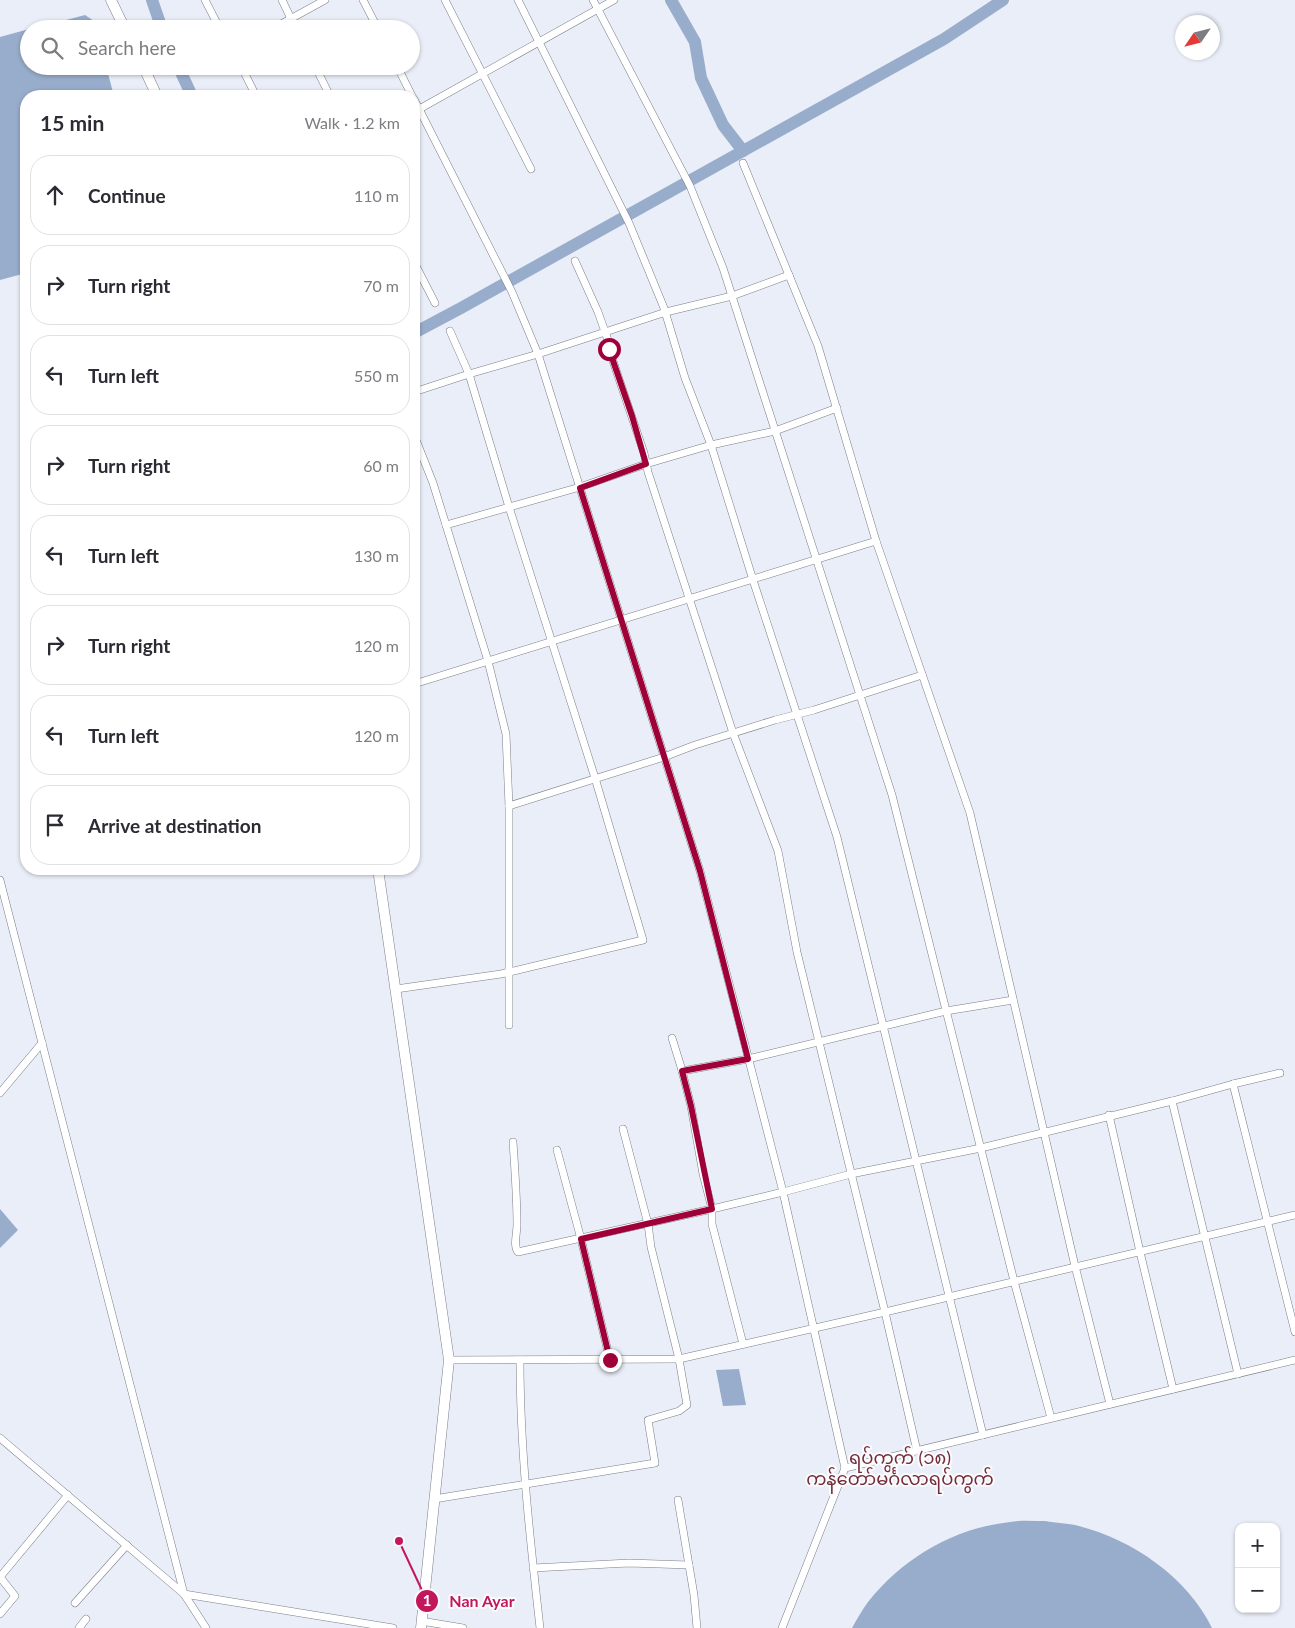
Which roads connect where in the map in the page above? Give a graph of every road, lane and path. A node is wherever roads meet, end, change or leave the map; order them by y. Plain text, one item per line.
1 (111, 0) edge
2 (205, 0) edge
3 (282, 0) edge
4 (324, 0) edge
5 (363, 0) edge
6 (444, 0) edge
7 (518, 0) edge
8 (593, 0) edge
9 (614, 0) edge
10 (598, 9) junction
11 (291, 18) junction
12 (121, 20) edge
13 (215, 20) edge
14 (288, 20) edge
15 (373, 20) edge
16 (539, 42) junction
17 (482, 74) junction
18 (147, 75) edge
19 (246, 75) edge
20 (320, 75) edge
21 (402, 75) edge
22 (154, 90) edge
23 (253, 90) edge
24 (327, 90) edge
25 (409, 90) edge
26 (420, 109) edge
27 (420, 119) edge
28 (743, 163) dead end
29 (531, 170) dead end
30 (575, 261) dead end
31 (420, 274) edge
32 (789, 275) junction
33 (732, 296) junction
34 (435, 303) dead end
35 (666, 312) junction
36 (450, 331) dead end
37 (604, 331) junction
38 (538, 354) junction
39 (469, 374) junction
40 (420, 390) edge
41 (836, 408) junction
42 (775, 431) junction
43 (711, 445) junction
44 (420, 450) edge
45 (646, 464) junction
46 (580, 488) junction
47 (509, 508) junction
48 (446, 526) junction
49 (876, 541) junction
50 (816, 560) junction
51 (753, 580) junction
52 (689, 600) junction
53 (622, 621) junction
54 (552, 642) junction
55 (488, 661) junction
56 (922, 675) junction
57 (420, 682) edge
58 (860, 696) junction
59 (797, 716) junction
60 (734, 733) junction
61 (664, 757) junction
62 (595, 778) junction
63 (508, 806) junction
64 (379, 875) edge
65 (0, 880) edge
66 (509, 971) junction
67 (396, 989) junction
68 (1013, 1000) junction
69 (946, 1011) junction
70 (509, 1026) dead end
71 (883, 1026) junction
72 (672, 1038) dead end
73 (819, 1042) junction
74 (42, 1043) junction
75 (748, 1059) junction
76 (682, 1071) junction
77 (1280, 1073) dead end
78 (1233, 1084) junction
79 (0, 1093) edge
80 (1172, 1101) junction
81 (1109, 1116) junction
82 (623, 1129) dead end
83 (1044, 1132) junction
84 (513, 1142) dead end
85 (981, 1148) junction
86 (557, 1150) dead end
87 (916, 1160) junction
88 (850, 1174) junction
89 (783, 1192) junction
90 (712, 1209) junction
91 (1295, 1215) edge
92 (1268, 1222) junction
93 (648, 1224) junction
94 (1205, 1236) junction
95 (581, 1239) junction
96 (1140, 1252) junction
97 (1076, 1266) junction
98 (1014, 1281) junction
99 (949, 1296) junction
100 (885, 1312) junction
101 (815, 1328) junction
102 (1295, 1332) edge
103 (743, 1344) junction
104 (679, 1359) junction
105 (449, 1360) junction
106 (520, 1360) junction
107 (610, 1360) junction
108 (1295, 1360) edge
109 (1238, 1374) junction
110 (1173, 1389) junction
111 (1110, 1404) junction
112 (1052, 1418) junction
113 (983, 1435) junction
114 (0, 1438) edge
115 (916, 1451) junction
116 (845, 1468) junction
117 (525, 1484) junction
118 (68, 1495) junction
119 (434, 1499) junction
120 (678, 1500) dead end
121 (127, 1546) junction
122 (689, 1565) junction
123 (533, 1568) junction
124 (184, 1594) junction
125 (75, 1603) dead end
126 (0, 1614) edge
127 (86, 1619) dead end
128 (421, 1625) edge
129 (79, 1628) edge
130 (206, 1628) edge
131 (393, 1628) edge
132 (463, 1628) edge
133 (540, 1628) edge
134 (697, 1628) edge
135 (782, 1628) edge

1 - 12 main road
2 - 13 street
3 - 11 street
4 - 11 street
5 - 15 street
6 - 17 street
7 - 16 street
8 - 10 street
9 - 10 street
10 - 16 street
10 - 33 street
11 - 14 street
16 - 17 street
16 - 35 street
17 - 26 street
17 - 29 street
18 - 22 main road
19 - 23 street
20 - 24 street
21 - 25 street
27 - 38 street
28 - 32 street
30 - 37 street
31 - 34 street
32 - 33 street
32 - 41 street
33 - 35 street
33 - 42 street
35 - 37 street
35 - 43 street
36 - 39 street
37 - 38 street
37 - 45 street
38 - 39 street
38 - 46 street
39 - 40 street
39 - 47 street
41 - 42 street
41 - 49 street
42 - 43 street
42 - 50 street
43 - 45 street
43 - 51 street
44 - 48 street
45 - 46 street
45 - 52 street
46 - 47 street
46 - 53 street
47 - 48 street
47 - 54 street
48 - 55 street
49 - 50 street
49 - 56 street
50 - 51 street
50 - 58 street
51 - 52 street
51 - 59 street
52 - 53 street
52 - 60 street
53 - 54 street
53 - 61 street
54 - 55 street
54 - 62 street
55 - 57 street
55 - 63 street
56 - 58 street
56 - 68 street
58 - 59 street
58 - 69 street
59 - 60 street
59 - 71 street
60 - 61 street
60 - 73 street
61 - 62 street
61 - 75 street
62 - 63 street
62 - 66 street
63 - 66 street
64 - 67 main road
65 - 74 street
66 - 67 street
66 - 70 street
67 - 105 main road
68 - 69 street
68 - 83 street
69 - 71 street
69 - 85 street
71 - 73 street
71 - 87 street
72 - 76 street
73 - 75 street
73 - 88 street
74 - 79 street
74 - 124 street
75 - 76 street
75 - 89 street
76 - 90 street
77 - 78 street
78 - 80 street
78 - 92 street
80 - 81 street
80 - 94 street
81 - 83 street
81 - 96 street
82 - 93 street
83 - 85 street
83 - 97 street
84 - 95 street
85 - 87 street
85 - 98 street
86 - 95 street
87 - 88 street
87 - 99 street
88 - 89 street
88 - 100 street
89 - 90 street
89 - 101 street
90 - 93 street
90 - 103 street
91 - 92 street
92 - 94 street
92 - 102 street
93 - 95 street
93 - 104 street
94 - 96 street
94 - 109 street
95 - 107 street
96 - 97 street
96 - 110 street
97 - 98 street
97 - 111 street
98 - 99 street
98 - 112 street
99 - 100 street
99 - 113 street
100 - 101 street
100 - 115 street
101 - 103 street
101 - 116 street
103 - 104 street
104 - 107 street
104 - 117 street
105 - 106 street
105 - 119 main road
106 - 107 street
106 - 117 street
108 - 109 street
109 - 110 street
110 - 111 street
111 - 112 street
112 - 113 street
113 - 115 street
114 - 118 street
115 - 116 street
116 - 135 street
117 - 119 street
117 - 123 street
118 - 121 street
118 - 126 street
119 - 128 main road
120 - 122 street
121 - 124 street
121 - 125 street
122 - 123 street
122 - 134 street
123 - 133 street
124 - 130 street
124 - 131 street
127 - 129 street
128 - 132 street

